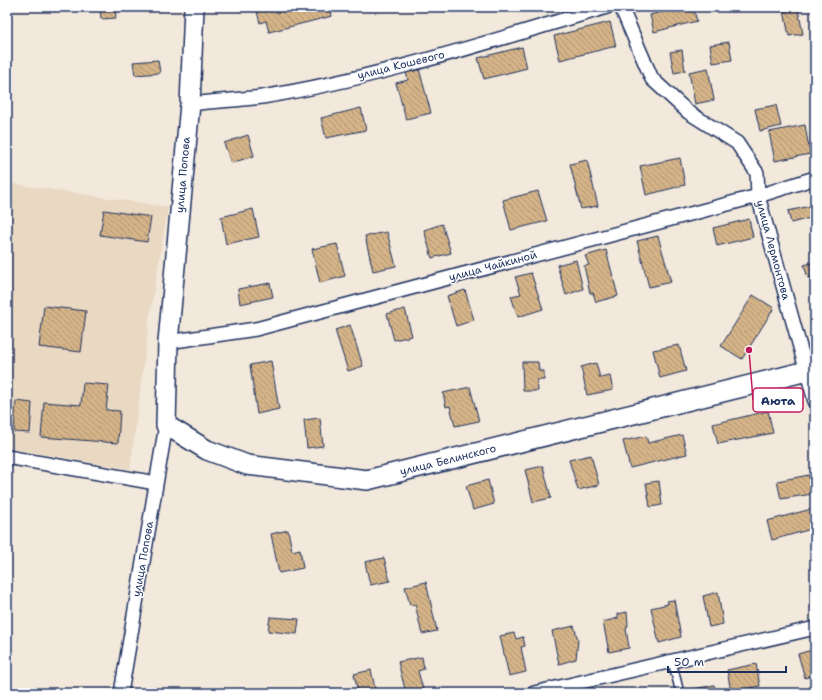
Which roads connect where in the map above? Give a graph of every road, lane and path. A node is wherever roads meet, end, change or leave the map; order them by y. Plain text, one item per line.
1 (194, 7) edge
2 (607, 7) edge
3 (621, 7) edge
4 (190, 104) junction
5 (815, 178) edge
6 (758, 196) junction
7 (168, 342) junction
8 (811, 370) edge
9 (815, 401) edge
10 (166, 425) junction
11 (7, 457) edge
12 (156, 483) junction
13 (815, 628) edge
14 (672, 661) junction
15 (121, 693) edge
16 (534, 693) edge
17 (680, 693) edge

1 - 4 street, улица Попова
2 - 4 street, улица Кошевого
3 - 6 street, улица Лермонтова
4 - 7 street, улица Попова
5 - 6 street, улица Чайкиной
6 - 7 street, улица Чайкиной
6 - 8 street, улица Лермонтова
7 - 10 street
8 - 9 street, улица Лермонтова
8 - 10 street, улица Белинского
10 - 12 street, улица Попова
11 - 12 street
12 - 15 street, улица Попова
13 - 14 street
14 - 16 street
14 - 17 lane

